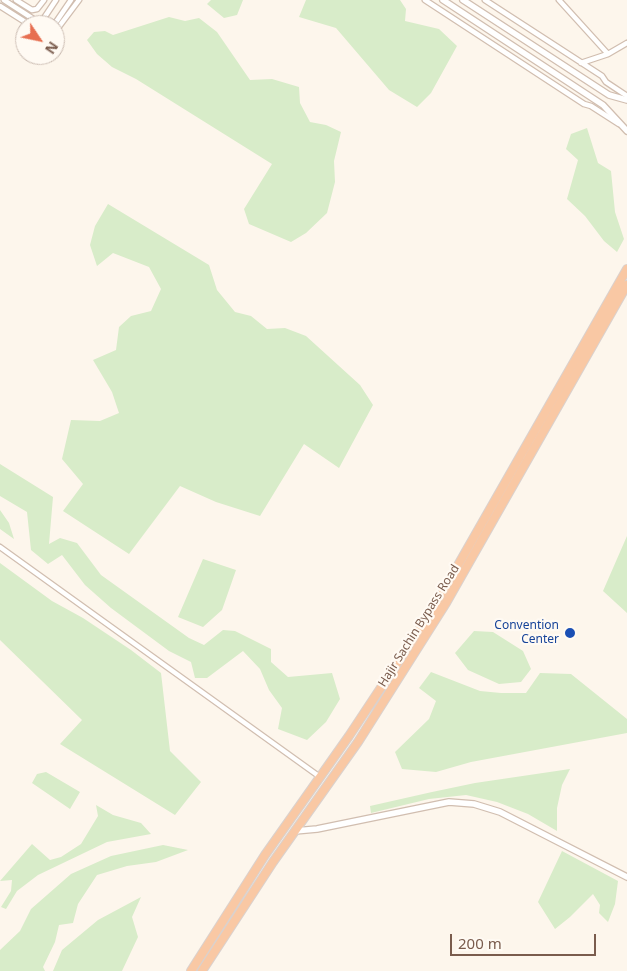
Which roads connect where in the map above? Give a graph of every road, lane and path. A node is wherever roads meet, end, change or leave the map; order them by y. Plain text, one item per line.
1 (4, 0) edge
2 (16, 0) edge
3 (44, 0) edge
4 (56, 0) edge
5 (71, 0) edge
6 (79, 0) edge
7 (425, 0) edge
8 (443, 0) edge
9 (463, 0) edge
10 (485, 0) edge
11 (560, 0) edge
12 (0, 6) edge
13 (27, 15) edge
14 (45, 15) edge
15 (60, 15) edge
16 (15, 16) edge
17 (65, 19) edge
18 (627, 43) edge
19 (608, 54) junction
20 (581, 63) junction
21 (627, 96) edge
22 (627, 100) edge
23 (626, 129) edge
24 (627, 269) edge
25 (627, 285) edge
26 (0, 547) edge
27 (320, 777) junction
28 (294, 830) junction
29 (627, 877) edge
30 (190, 971) edge
31 (202, 971) edge

1 - 13 street
2 - 3 street
4 - 14 street
5 - 15 street
6 - 17 street
7 - 23 street
8 - 23 street
9 - 22 street
10 - 20 street
11 - 19 street
12 - 16 street
18 - 19 street
19 - 20 street
20 - 21 street
24 - 27 highway, Hajir Sachin Bypass Road
25 - 28 highway
26 - 27 street
27 - 30 highway, Hajir Sachin Bypass Road
28 - 29 street
28 - 31 highway

